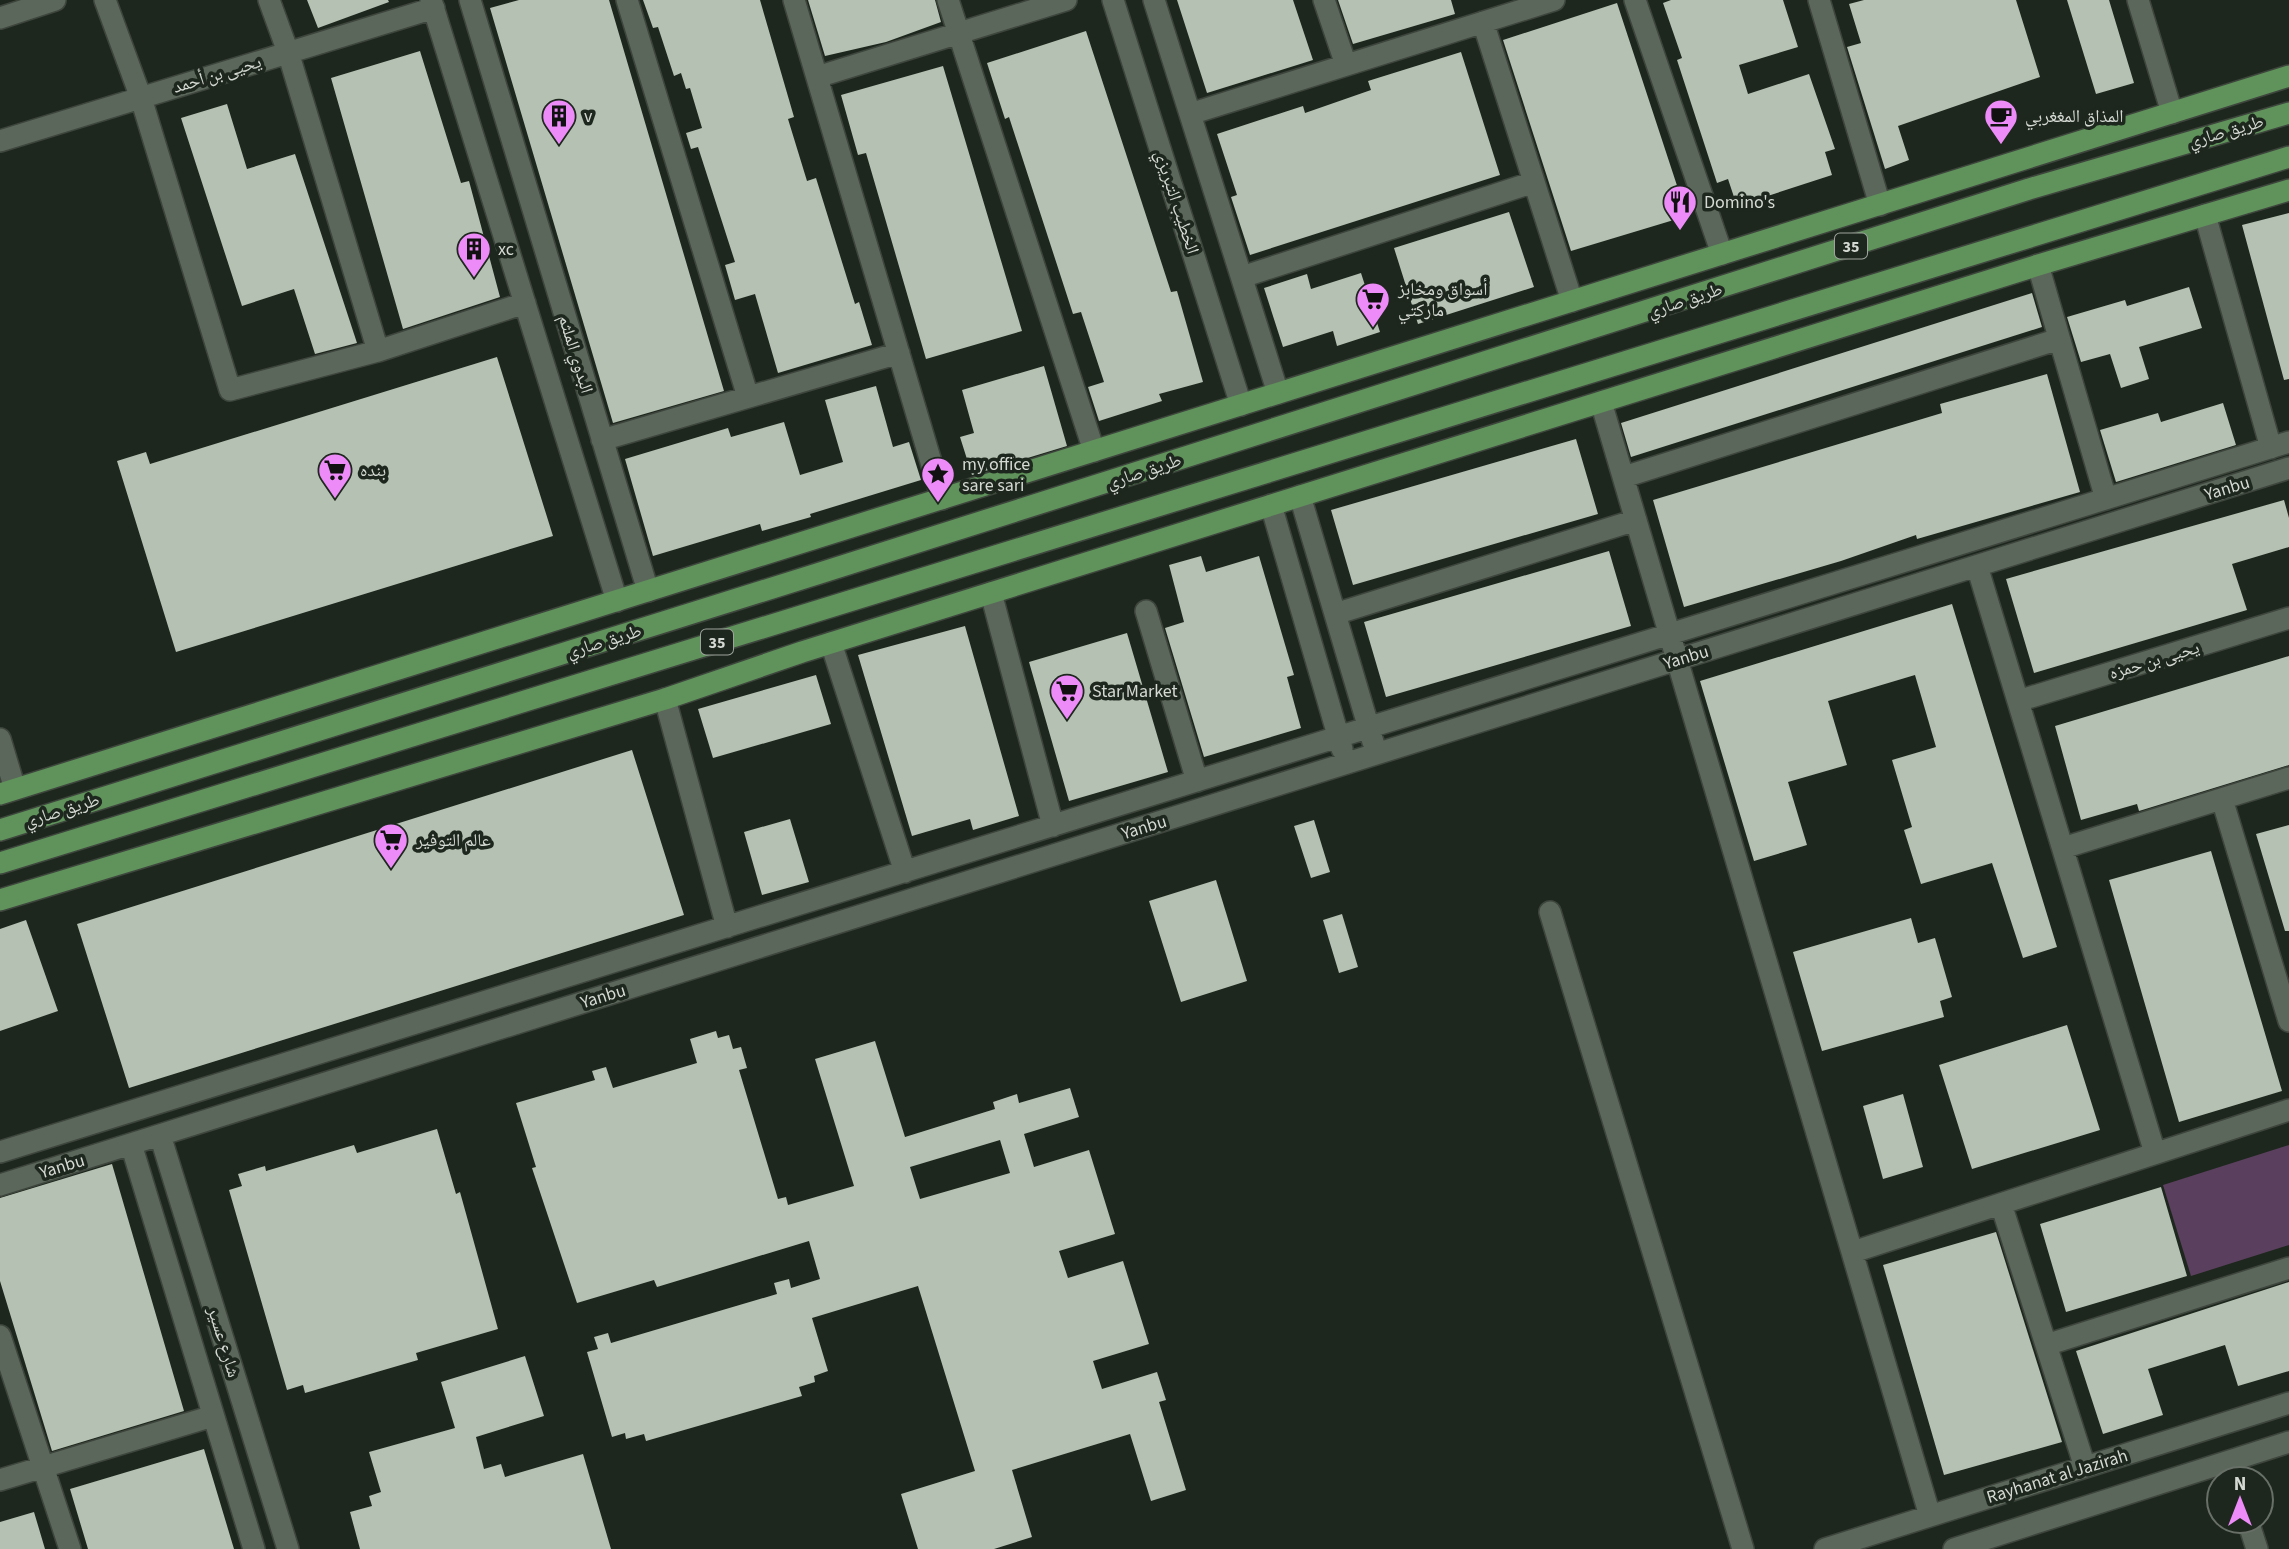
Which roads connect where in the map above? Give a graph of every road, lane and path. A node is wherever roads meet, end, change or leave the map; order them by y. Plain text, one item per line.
1 (55, 0) edge
2 (105, 0) edge
3 (269, 0) edge
4 (470, 0) edge
5 (627, 0) edge
6 (794, 0) edge
7 (948, 0) edge
8 (1066, 0) edge
9 (1113, 0) edge
10 (1154, 0) edge
11 (1324, 0) edge
12 (1554, 0) edge
13 (1635, 0) edge
14 (1819, 0) edge
15 (2138, 0) edge
16 (433, 4) edge
17 (0, 18) edge
18 (1483, 22) junction
19 (959, 34) junction
20 (288, 52) junction
21 (1346, 65) junction
22 (2289, 76) edge
23 (817, 77) junction
24 (141, 98) junction
25 (2172, 113) junction
26 (2289, 113) edge
27 (1191, 114) junction
28 (505, 117) junction
29 (471, 129) junction
30 (0, 141) edge
31 (2289, 157) edge
32 (1534, 181) junction
33 (2289, 190) edge
34 (1880, 205) junction
35 (2205, 215) junction
36 (1722, 254) junction
37 (2038, 265) junction
38 (1242, 277) junction
39 (1573, 301) junction
40 (525, 303) junction
41 (2059, 339) junction
42 (378, 351) junction
43 (899, 353) junction
44 (1279, 393) junction
45 (748, 397) junction
46 (1601, 402) junction
47 (1241, 405) junction
48 (602, 440) junction
49 (2280, 445) edge
50 (1094, 451) junction
51 (2289, 468) edge
52 (1624, 477) junction
53 (1300, 496) junction
54 (942, 499) junction
55 (2106, 499) junction
56 (1271, 505) junction
57 (1636, 520) junction
58 (1978, 566) junction
59 (648, 591) junction
60 (991, 593) junction
61 (617, 601) junction
62 (1146, 611) dead end
63 (1335, 614) junction
64 (2289, 618) edge
65 (1670, 634) junction
66 (831, 643) junction
67 (1678, 660) junction
68 (666, 699) junction
69 (2018, 701) junction
70 (1369, 728) junction
71 (1338, 737) junction
72 (0, 739) edge
73 (1377, 754) junction
74 (1346, 764) junction
75 (2289, 778) edge
76 (1197, 781) junction
77 (8, 792) edge
78 (2222, 799) junction
79 (1053, 826) junction
80 (0, 830) edge
81 (2063, 848) junction
82 (0, 863) edge
83 (905, 872) junction
84 (0, 900) edge
85 (1550, 912) dead end
86 (727, 927) junction
87 (2289, 1021) edge
88 (2289, 1110) edge
89 (160, 1135) junction
90 (131, 1144) junction
91 (0, 1152) edge
92 (2155, 1153) junction
93 (0, 1185) edge
94 (2001, 1204) junction
95 (1853, 1252) junction
96 (2289, 1268) edge
97 (0, 1336) edge
98 (2046, 1345) junction
99 (2289, 1403) edge
100 (213, 1416) junction
101 (2289, 1442) edge
102 (2242, 1465) edge
103 (43, 1466) junction
104 (2085, 1467) junction
105 (2205, 1477) edge
106 (0, 1480) edge
107 (2017, 1488) junction
108 (1930, 1516) junction
109 (2027, 1525) junction
110 (69, 1549) edge
111 (254, 1549) edge
112 (288, 1549) edge
113 (1743, 1549) edge
114 (1825, 1549) edge
115 (1954, 1549) edge

1 - 17 street
2 - 24 street
3 - 20 street
4 - 28 street, البدوي الملثم
5 - 45 street
6 - 23 street
7 - 19 street
8 - 19 street
9 - 47 street, الخطيب التبريزي
10 - 27 street
11 - 21 street
12 - 18 street
13 - 36 street
14 - 34 street
15 - 25 street
16 - 20 street, يحيى بن أحمد
16 - 29 street, البدوي الملثم
18 - 21 street
18 - 32 street
19 - 23 street
19 - 50 street
20 - 24 street, يحيى بن أحمد
20 - 42 street
21 - 27 street
22 - 25 main road
23 - 43 street
24 - 30 street, يحيى بن أحمد
24 - 42 street
25 - 34 main road
26 - 80 main road, طريق صاري / 35
27 - 38 street
28 - 29 street
28 - 48 street, البدوي الملثم
29 - 40 street, البدوي الملثم
31 - 82 main road, طريق صاري / 35
32 - 38 street
32 - 39 street
33 - 35 main road
34 - 36 main road
35 - 37 main road
35 - 49 street
36 - 39 main road
37 - 41 street
37 - 46 main road
38 - 44 street
39 - 44 main road
40 - 42 street
40 - 61 street, البدوي الملثم
41 - 52 street
41 - 55 street
43 - 45 street
43 - 54 street
44 - 47 main road
45 - 48 street
46 - 52 street
46 - 53 main road
47 - 50 main road
48 - 59 street, البدوي الملثم
49 - 55 street, Yanbu
50 - 54 main road
51 - 58 street, Yanbu
52 - 57 street
53 - 56 main road
53 - 63 street
54 - 59 main road
55 - 65 street, Yanbu
56 - 60 main road
56 - 71 street
57 - 63 street
57 - 65 street
58 - 67 street, Yanbu
58 - 69 street
59 - 61 main road
60 - 66 main road
60 - 79 street
61 - 77 main road
62 - 76 street
63 - 70 street
64 - 69 street, يحيى بن حمزه
65 - 67 street
65 - 70 street, Yanbu
66 - 68 main road
66 - 83 street
67 - 73 street, Yanbu
67 - 95 street
68 - 84 main road
68 - 86 street
69 - 81 street
70 - 71 street, Yanbu
70 - 73 street
71 - 74 street
71 - 76 street, Yanbu
72 - 77 street
73 - 74 street, Yanbu
74 - 89 street, Yanbu
75 - 78 street
76 - 79 street, Yanbu
78 - 81 street
78 - 87 street
79 - 83 street, Yanbu
81 - 92 street
83 - 86 street, Yanbu
85 - 113 street
86 - 91 street, Yanbu
88 - 92 street
89 - 90 street, Yanbu
89 - 112 street, شارع عسير
90 - 93 street, Yanbu
90 - 100 street, شارع عسير
92 - 94 street
94 - 95 street
94 - 98 street
95 - 108 street
96 - 98 street
97 - 103 street
98 - 104 street
99 - 104 street, Rayhanat al Jazirah
100 - 103 street
100 - 111 street, شارع عسير
101 - 102 street, Rayhanat al Jazirah
103 - 106 street
103 - 110 street
104 - 107 street, Rayhanat al Jazirah
105 - 109 street, Rayhanat al Jazirah
107 - 108 street, Rayhanat al Jazirah
107 - 109 street
108 - 114 street, Rayhanat al Jazirah
109 - 115 street, Rayhanat al Jazirah

